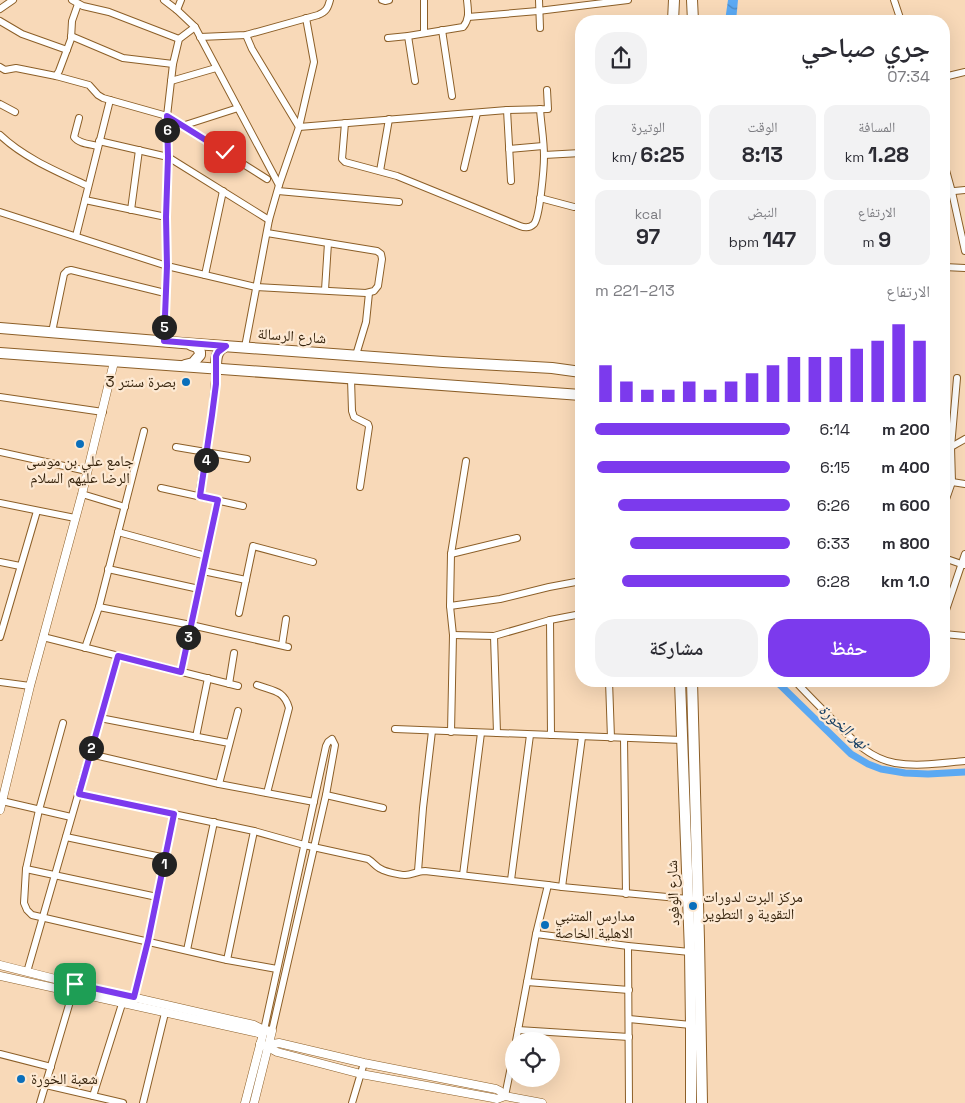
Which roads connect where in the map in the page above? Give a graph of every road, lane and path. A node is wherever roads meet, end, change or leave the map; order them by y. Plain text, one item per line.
1 (13, 0) edge
2 (72, 0) edge
3 (164, 0) edge
4 (181, 0) edge
5 (330, 0) edge
6 (382, 0) edge
7 (389, 0) edge
8 (424, 0) edge
9 (467, 0) edge
10 (539, 0) edge
11 (628, 0) edge
12 (674, 0) edge
13 (692, 0) edge
14 (894, 0) edge
15 (82, 3) edge
16 (0, 9) edge
17 (177, 10) junction
18 (538, 11) junction
19 (674, 15) edge
20 (693, 15) edge
21 (899, 15) edge
22 (468, 17) junction
23 (306, 18) junction
24 (0, 21) edge
25 (195, 27) junction
26 (540, 28) dead end
27 (442, 30) junction
28 (424, 34) junction
29 (246, 35) junction
30 (71, 36) junction
31 (408, 36) junction
32 (200, 37) junction
33 (388, 38) dead end
34 (179, 39) junction
35 (67, 50) junction
36 (173, 64) junction
37 (0, 67) edge
38 (216, 68) junction
39 (965, 72) edge
40 (56, 76) junction
41 (950, 76) edge
42 (171, 81) junction
43 (415, 81) dead end
44 (547, 90) dead end
45 (452, 96) dead end
46 (110, 100) junction
47 (0, 104) edge
48 (238, 108) junction
49 (540, 109) junction
50 (507, 110) junction
51 (15, 112) dead end
52 (477, 113) junction
53 (167, 116) junction
54 (79, 118) dead end
55 (389, 119) junction
56 (345, 123) junction
57 (182, 126) junction
58 (299, 127) junction
59 (0, 135) edge
60 (98, 144) junction
61 (543, 146) junction
62 (509, 149) junction
63 (139, 150) junction
64 (575, 153) edge
65 (544, 155) junction
66 (168, 157) junction
67 (464, 168) dead end
68 (380, 171) junction
69 (268, 179) dead end
70 (511, 180) dead end
71 (950, 185) edge
72 (88, 186) junction
73 (278, 188) junction
74 (965, 190) edge
75 (223, 191) junction
76 (952, 192) junction
77 (540, 198) junction
78 (85, 200) junction
79 (399, 202) dead end
80 (574, 207) dead end
81 (131, 210) junction
82 (0, 212) edge
83 (166, 217) junction
84 (270, 220) junction
85 (267, 233) junction
86 (76, 236) junction
87 (328, 243) junction
88 (965, 250) edge
89 (167, 266) junction
90 (950, 267) edge
91 (965, 268) edge
92 (205, 275) junction
93 (256, 287) junction
94 (325, 290) junction
95 (165, 293) junction
96 (369, 293) junction
97 (0, 328) edge
98 (52, 332) junction
99 (164, 341) junction
100 (182, 343) junction
101 (226, 346) junction
102 (245, 347) junction
103 (0, 353) edge
104 (356, 355) junction
105 (114, 362) junction
106 (179, 366) junction
107 (216, 369) junction
108 (575, 371) edge
109 (957, 378) dead end
110 (351, 379) junction
111 (575, 395) edge
112 (0, 397) edge
113 (103, 412) junction
114 (144, 432) dead end
115 (965, 438) edge
116 (176, 447) dead end
117 (951, 447) junction
118 (0, 452) edge
119 (207, 453) junction
120 (247, 459) dead end
121 (466, 461) dead end
122 (88, 471) junction
123 (952, 482) junction
124 (965, 484) edge
125 (360, 487) dead end
126 (161, 488) dead end
127 (950, 488) edge
128 (82, 494) junction
129 (200, 496) junction
130 (218, 500) junction
131 (0, 503) edge
132 (243, 506) dead end
133 (125, 507) junction
134 (37, 510) junction
135 (75, 518) junction
136 (118, 532) junction
137 (517, 538) dead end
138 (451, 554) junction
139 (965, 554) edge
140 (206, 556) junction
141 (950, 560) edge
142 (0, 562) edge
143 (313, 562) dead end
144 (963, 564) edge
145 (20, 566) junction
146 (108, 569) junction
147 (203, 571) junction
148 (246, 580) junction
149 (575, 582) edge
150 (199, 589) junction
151 (950, 600) edge
152 (450, 606) junction
153 (99, 607) junction
154 (239, 613) dead end
155 (575, 615) edge
156 (286, 619) dead end
157 (550, 620) junction
158 (191, 625) junction
159 (453, 635) junction
160 (950, 635) edge
161 (494, 636) junction
162 (965, 636) edge
163 (0, 637) edge
164 (43, 637) junction
165 (85, 648) junction
166 (234, 654) dead end
167 (118, 656) junction
168 (181, 672) junction
169 (208, 678) junction
170 (0, 682) edge
171 (229, 684) junction
172 (30, 686) junction
173 (238, 686) dead end
174 (257, 686) dead end
175 (609, 687) edge
176 (680, 687) edge
177 (692, 687) edge
178 (801, 687) edge
179 (238, 711) dead end
180 (100, 718) junction
181 (63, 723) dead end
182 (395, 730) dead end
183 (432, 731) junction
184 (451, 732) junction
185 (481, 733) junction
186 (497, 733) junction
187 (530, 735) junction
188 (551, 735) junction
189 (582, 736) junction
190 (196, 737) junction
191 (611, 738) junction
192 (624, 738) junction
193 (682, 740) junction
194 (229, 743) junction
195 (90, 754) junction
196 (965, 761) edge
197 (219, 784) junction
198 (268, 793) junction
199 (79, 794) junction
200 (326, 795) junction
201 (314, 802) junction
202 (1, 806) edge
203 (383, 808) dead end
204 (39, 810) junction
205 (174, 814) junction
206 (72, 818) junction
207 (214, 822) junction
208 (254, 831) junction
209 (66, 837) junction
210 (304, 845) junction
211 (314, 848) junction
212 (166, 858) junction
213 (26, 869) junction
214 (418, 871) junction
215 (463, 875) junction
216 (55, 876) junction
217 (511, 880) junction
218 (548, 885) junction
219 (562, 887) junction
220 (626, 894) junction
221 (158, 897) junction
222 (688, 899) junction
223 (43, 916) junction
224 (536, 934) junction
225 (148, 941) junction
226 (628, 946) junction
227 (187, 950) junction
228 (690, 952) junction
229 (227, 960) junction
230 (0, 965) edge
231 (277, 969) junction
232 (27, 972) junction
233 (0, 976) edge
234 (527, 982) junction
235 (75, 984) junction
236 (629, 990) junction
237 (73, 993) junction
238 (134, 997) junction
239 (122, 1004) junction
240 (165, 1013) junction
241 (629, 1019) junction
242 (692, 1025) junction
243 (518, 1030) joint
244 (268, 1031) junction
245 (629, 1037) junction
246 (264, 1046) junction
247 (0, 1054) edge
248 (364, 1063) junction
249 (51, 1067) junction
250 (362, 1074) junction
251 (46, 1085) junction
252 (507, 1087) edge
253 (93, 1096) junction
254 (505, 1096) junction
255 (478, 1099) edge
256 (40, 1103) edge
257 (123, 1103) edge
258 (143, 1103) edge
259 (246, 1103) edge
260 (254, 1103) edge
261 (352, 1103) edge
262 (542, 1103) edge
263 (629, 1103) edge
264 (691, 1103) edge
265 (702, 1103) edge

1 - 16 street
2 - 15 street
3 - 17 street
4 - 17 street
5 - 23 street
6 - 7 street
8 - 28 street
9 - 22 street
10 - 18 street
11 - 18 street
12 - 19 main road
13 - 20 main road
14 - 21 street
15 - 30 street
15 - 34 street
17 - 25 street
18 - 22 street
18 - 26 street
22 - 27 street
23 - 29 street
23 - 58 street
24 - 35 street
25 - 32 street
25 - 34 street
27 - 28 street
27 - 45 street
28 - 31 street
29 - 32 street
29 - 58 street
30 - 35 street
30 - 36 street
31 - 33 street
31 - 43 street
32 - 38 street
34 - 36 street
35 - 40 street
36 - 42 street
37 - 40 street
38 - 42 street
38 - 48 street
39 - 41 street
40 - 46 street
42 - 53 street
44 - 49 street
46 - 53 street
46 - 60 street
47 - 51 street
48 - 57 street
48 - 73 street
49 - 50 street
49 - 61 street
50 - 52 street
50 - 62 street
52 - 55 street
52 - 67 street
53 - 57 street
53 - 66 street
54 - 60 street
55 - 56 street
55 - 68 street
56 - 58 street
56 - 68 street
57 - 69 street
58 - 73 street
59 - 72 street
60 - 63 street
60 - 72 street
61 - 62 street
61 - 65 street
62 - 70 street
63 - 66 street
63 - 81 street
64 - 65 street
65 - 77 street
66 - 75 street
66 - 83 street
68 - 77 street
71 - 76 street
72 - 78 street
73 - 79 street
73 - 84 street
74 - 76 street
75 - 84 street
75 - 92 street
76 - 88 street
77 - 80 street
78 - 81 street
78 - 86 street
81 - 83 street
82 - 86 street
83 - 89 street
84 - 85 street
85 - 87 street
85 - 93 street
86 - 89 street
87 - 94 street
87 - 96 street
89 - 92 street
89 - 95 street
90 - 91 street
92 - 93 street
93 - 94 street
93 - 102 street
94 - 96 street
95 - 98 street
95 - 99 street
96 - 104 street
97 - 98 main road, شارع الرسالة
98 - 99 main road, شارع الرسالة
99 - 100 main road, شارع الرسالة
100 - 101 main road, شارع الرسالة
100 - 106 main road
101 - 102 main road, شارع الرسالة
101 - 107 main road
102 - 104 main road, شارع الرسالة
103 - 105 main road
104 - 108 main road, شارع الرسالة
105 - 106 main road
105 - 113 street
106 - 107 main road
107 - 110 main road
107 - 119 street
109 - 117 street
110 - 111 main road
110 - 125 street
112 - 113 street
113 - 122 street
114 - 133 street
115 - 117 street
116 - 119 street
117 - 123 street
118 - 122 street
119 - 120 street
119 - 129 street
121 - 138 street
122 - 128 street
123 - 124 street
123 - 127 street
126 - 129 street
128 - 133 street
128 - 135 street
129 - 130 street
130 - 132 street
130 - 140 street
131 - 134 street
133 - 136 street
134 - 135 street
134 - 145 street
135 - 164 street
136 - 140 street
136 - 146 street
137 - 138 street
138 - 152 street
139 - 144 street
140 - 147 street
141 - 144 street
142 - 145 street
143 - 148 street
144 - 151 street
145 - 163 street
146 - 150 street
146 - 153 street
147 - 148 street
147 - 150 street
148 - 154 street
149 - 152 street
150 - 158 street
152 - 159 street
153 - 158 street
153 - 165 street
155 - 157 street
156 - 158 street
157 - 161 street
157 - 188 street
158 - 168 street
159 - 161 street
159 - 184 street
160 - 162 street
161 - 186 street
164 - 165 street
164 - 172 street
165 - 167 street
166 - 171 street
167 - 168 street
167 - 180 street
168 - 169 street
169 - 171 street
169 - 190 street
170 - 172 street
171 - 173 street
172 - 202 street
174 - 198 street
175 - 191 street
176 - 193 main road, شارع الوفود
177 - 265 main road, شارع الوفود
178 - 196 street
179 - 194 street
180 - 190 street
180 - 195 street
181 - 204 street
182 - 183 street
183 - 184 street
183 - 214 street
184 - 185 street
185 - 186 street
185 - 215 street
186 - 187 street
187 - 188 street
187 - 217 street
188 - 189 street
189 - 191 street
189 - 219 street
190 - 194 street
191 - 192 street
192 - 193 street
192 - 220 street
193 - 222 main road, شارع الوفود
194 - 197 street
195 - 197 street
195 - 199 street
197 - 198 street
198 - 201 street
199 - 205 street
199 - 206 street
200 - 201 street
200 - 203 street
200 - 211 street
201 - 210 street
202 - 204 street
204 - 206 street
204 - 213 street
205 - 207 street
205 - 212 street
206 - 209 street
207 - 208 street
207 - 227 street
208 - 210 street
208 - 229 street
209 - 212 street
209 - 216 street
210 - 211 street
210 - 231 street
211 - 214 street
211 - 244 street
212 - 221 street
213 - 216 street
213 - 223 street
214 - 215 street
215 - 217 street
216 - 221 street
216 - 223 street
217 - 218 street
218 - 219 street
218 - 224 street
219 - 220 street
220 - 222 street
221 - 225 street
222 - 228 main road, شارع الوفود
223 - 225 street
223 - 232 street
224 - 226 street
224 - 234 street
225 - 227 street
225 - 238 street
226 - 228 street
226 - 236 street
227 - 229 street
228 - 242 main road, شارع الوفود
229 - 231 street
230 - 232 street
231 - 244 street
232 - 235 street
233 - 237 street
234 - 236 street
234 - 243 street
235 - 237 street
235 - 238 street
236 - 241 street
237 - 239 street
237 - 249 street
238 - 244 street
239 - 240 street
239 - 253 street
240 - 244 street
240 - 258 street
241 - 242 street
241 - 245 street
242 - 264 main road, شارع الوفود
243 - 245 street
244 - 246 street
245 - 263 street
246 - 248 street
246 - 250 street
246 - 259 street
246 - 260 street
247 - 249 street
248 - 250 street
248 - 254 street
249 - 251 street
250 - 255 street
250 - 261 street
251 - 253 street
251 - 256 street
252 - 254 street
253 - 257 street
254 - 255 street
254 - 262 street

